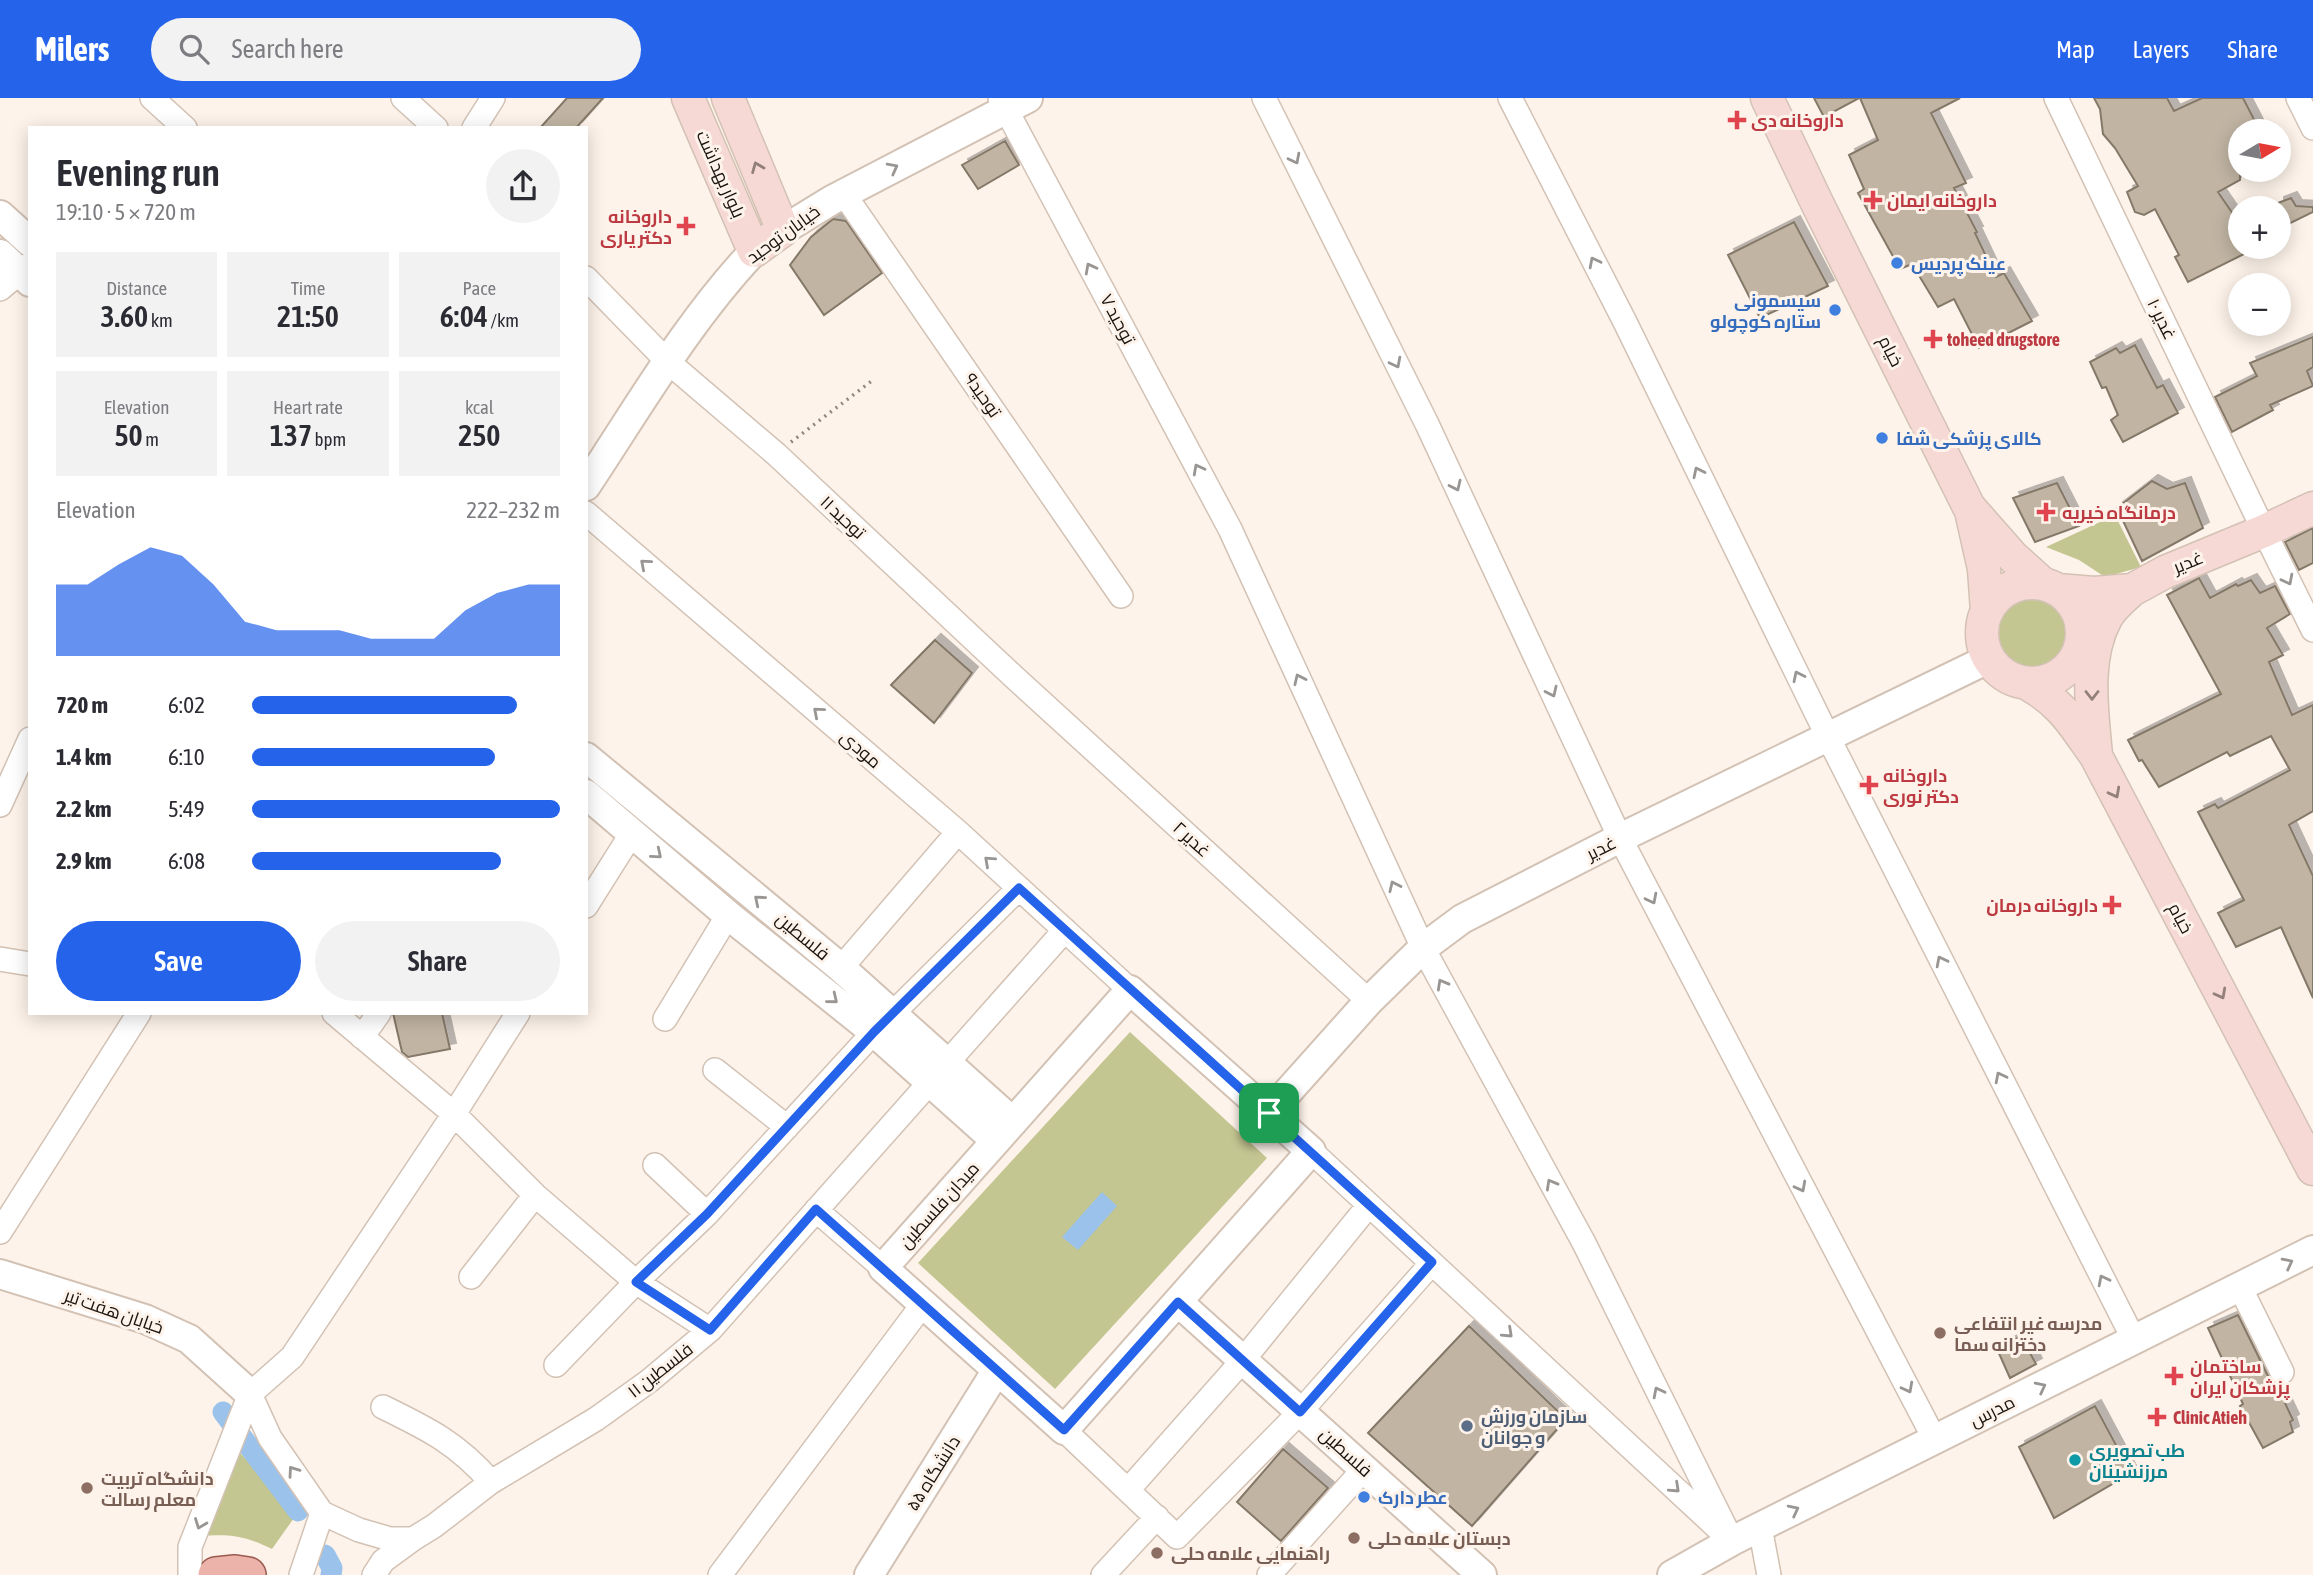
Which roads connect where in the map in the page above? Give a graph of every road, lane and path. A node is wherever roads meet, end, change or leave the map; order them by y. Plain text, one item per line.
1 (403, 98) edge
2 (493, 98) edge
3 (688, 98) edge
4 (728, 98) edge
5 (1264, 98) edge
6 (1510, 98) edge
7 (1767, 98) edge
8 (2298, 98) edge
9 (159, 100) edge
10 (1011, 102) edge
11 (2058, 103) edge
12 (183, 126) edge
13 (434, 126) edge
14 (475, 126) edge
15 (2313, 128) edge
16 (844, 194) junction
17 (0, 215) edge
18 (783, 230) junction
19 (28, 240) edge
20 (754, 251) junction
21 (0, 254) edge
22 (20, 277) edge
23 (588, 280) edge
24 (667, 361) junction
25 (873, 380) dead end
26 (776, 454) junction
27 (588, 483) edge
28 (1969, 507) junction
29 (2313, 508) edge
30 (588, 515) edge
31 (2264, 531) junction
32 (2050, 587) junction
33 (2132, 590) junction
34 (1121, 596) dead end
35 (1987, 611) junction
36 (2313, 630) edge
37 (1988, 659) junction
38 (1014, 677) joint
39 (2028, 684) junction
40 (1828, 737) junction
41 (28, 743) edge
42 (2096, 756) junction
43 (588, 759) edge
44 (588, 796) edge
45 (0, 804) edge
46 (958, 832) junction
47 (632, 833) junction
48 (1620, 838) junction
49 (1019, 888) junction
50 (588, 903) edge
51 (728, 915) junction
52 (1065, 930) junction
53 (1423, 948) junction
54 (0, 959) edge
55 (28, 964) edge
56 (841, 968) junction
57 (1130, 990) junction
58 (1369, 1001) junction
59 (138, 1015) edge
60 (336, 1015) edge
61 (378, 1015) edge
62 (517, 1015) edge
63 (665, 1019) dead end
64 (883, 1023) junction
65 (362, 1037) junction
66 (715, 1070) dead end
67 (938, 1072) junction
68 (1269, 1113) junction
69 (454, 1114) junction
70 (787, 1127) junction
71 (1005, 1131) junction
72 (1311, 1151) junction
73 (655, 1165) dead end
74 (2313, 1169) edge
75 (534, 1195) junction
76 (1369, 1205) junction
77 (816, 1209) junction
78 (707, 1214) junction
79 (0, 1232) edge
80 (2313, 1250) edge
81 (1432, 1262) junction
82 (883, 1268) junction
83 (0, 1275) edge
84 (471, 1277) dead end
85 (636, 1282) junction
86 (2240, 1287) junction
87 (1178, 1302) junction
88 (923, 1304) junction
89 (710, 1330) junction
90 (2134, 1340) junction
91 (1243, 1360) junction
92 (556, 1365) dead end
93 (998, 1370) junction
94 (2282, 1372) dead end
95 (250, 1394) junction
96 (383, 1407) dead end
97 (1300, 1412) junction
98 (1064, 1430) junction
99 (1935, 1440) junction
100 (1364, 1469) junction
101 (491, 1482) junction
102 (1128, 1490) junction
103 (323, 1513) junction
104 (1157, 1517) junction
105 (1760, 1527) junction
106 (413, 1539) junction
107 (1732, 1541) junction
108 (873, 1574) edge
109 (190, 1575) edge
110 (216, 1575) edge
111 (248, 1575) edge
112 (301, 1575) edge
113 (374, 1575) edge
114 (720, 1575) edge
115 (1103, 1575) edge
116 (1269, 1575) edge
117 (1482, 1575) edge
118 (1672, 1575) edge
119 (1769, 1575) edge

1 - 13 street
2 - 14 street
3 - 20 main road, بلوار بهداشت
18 -> 4 main road, بلوار بهداشت
5 -> 48 street
40 -> 6 street
7 - 28 main road, خیام
8 - 15 street
9 - 12 street
16 -> 10 street, خیابان توحید
53 -> 10 street, توحید ۷
11 - 31 street, غدیر ۱۰
16 - 18 street, خیابان توحید
16 - 34 street, توحید۹
17 - 19 street
18 - 20 main road, خیابان توحید
20 - 24 street, خیابان توحید
21 - 22 street
23 - 24 street, توحید ۱۱
24 - 26 street, توحید ۱۱
24 - 27 street, خیابان توحید
25 - 26 path
26 - 38 street, توحید ۱۱
28 - 32 main road, خیام
28 - 35 main road
29 - 31 main road, غدیر
46 -> 30 street, مودی
31 - 33 main road, غدیر
31 -> 36 street, غدیر ۱۰
32 - 33 main road, غدیر
32 - 35 main road
32 - 39 main road
33 -> 42 main road
35 - 37 main road
37 - 39 main road
37 - 40 street, غدیر
38 - 58 street, غدیر ۲
39 - 42 main road, خیام
40 - 48 street, غدیر
90 -> 40 street
41 - 45 street
42 -> 74 main road, خیام
56 -> 43 street, فلسطین
44 - 47 street, فلسطین
49 -> 46 street, مودی
46 - 56 street
47 - 50 street
47 -> 51 street, فلسطین
48 - 53 street, غدیر
48 -> 99 street
49 - 52 street, مودی
49 - 64 street
51 - 63 street
51 -> 64 street, فلسطین
52 - 57 street, مودی
52 - 67 street, فلسطین ۱۱
53 - 58 street, غدیر
107 -> 53 street, توحید ۷
54 - 55 street
56 - 64 street, فلسطین
57 - 68 street
57 - 71 street, میدان فلسطین
58 - 68 street, غدیر
59 - 79 street
60 - 65 street
61 - 65 street
62 - 69 street
64 - 67 street, فلسطین
64 - 70 street
65 - 69 street
66 - 70 street
67 - 71 street, فلسطین
67 - 77 street, فلسطین ۱۱
68 - 72 street
69 - 75 street
69 - 95 street
70 - 78 street
71 - 82 street, میدان فلسطین
72 - 76 street
72 - 87 street
73 - 78 street
75 - 84 street
75 - 85 street
76 - 81 street
76 - 91 street
77 - 82 street
77 - 89 street, فلسطین ۱۱
78 - 85 street
86 -> 80 street, مدرس
81 - 97 street
81 -> 107 street
82 - 88 street
83 - 95 street, خیابان هفت تیر
85 - 89 street
85 - 92 street
86 - 90 street, مدرس
86 - 94 street
87 - 91 street, فلسطین
87 - 98 street
88 - 93 street
88 - 114 street
89 - 101 street, فلسطین ۱۱
99 -> 90 street, مدرس
91 - 97 street, فلسطین
91 - 102 street
93 - 98 street
93 - 108 street, دانشگاه ۵۵
103 -> 95 street
95 -> 109 street
96 - 101 street
97 - 100 street, فلسطین
97 - 104 street
98 - 102 street
105 -> 99 street, مدرس
100 - 116 street
100 - 117 street, فلسطین
101 - 106 street, فلسطین ۱۱
102 - 104 street
103 - 106 street
103 - 112 street
104 - 115 street
105 - 107 street, مدرس
105 - 119 street
106 - 113 street, فلسطین ۱۱
107 - 118 street, مدرس
110 - 111 main road

